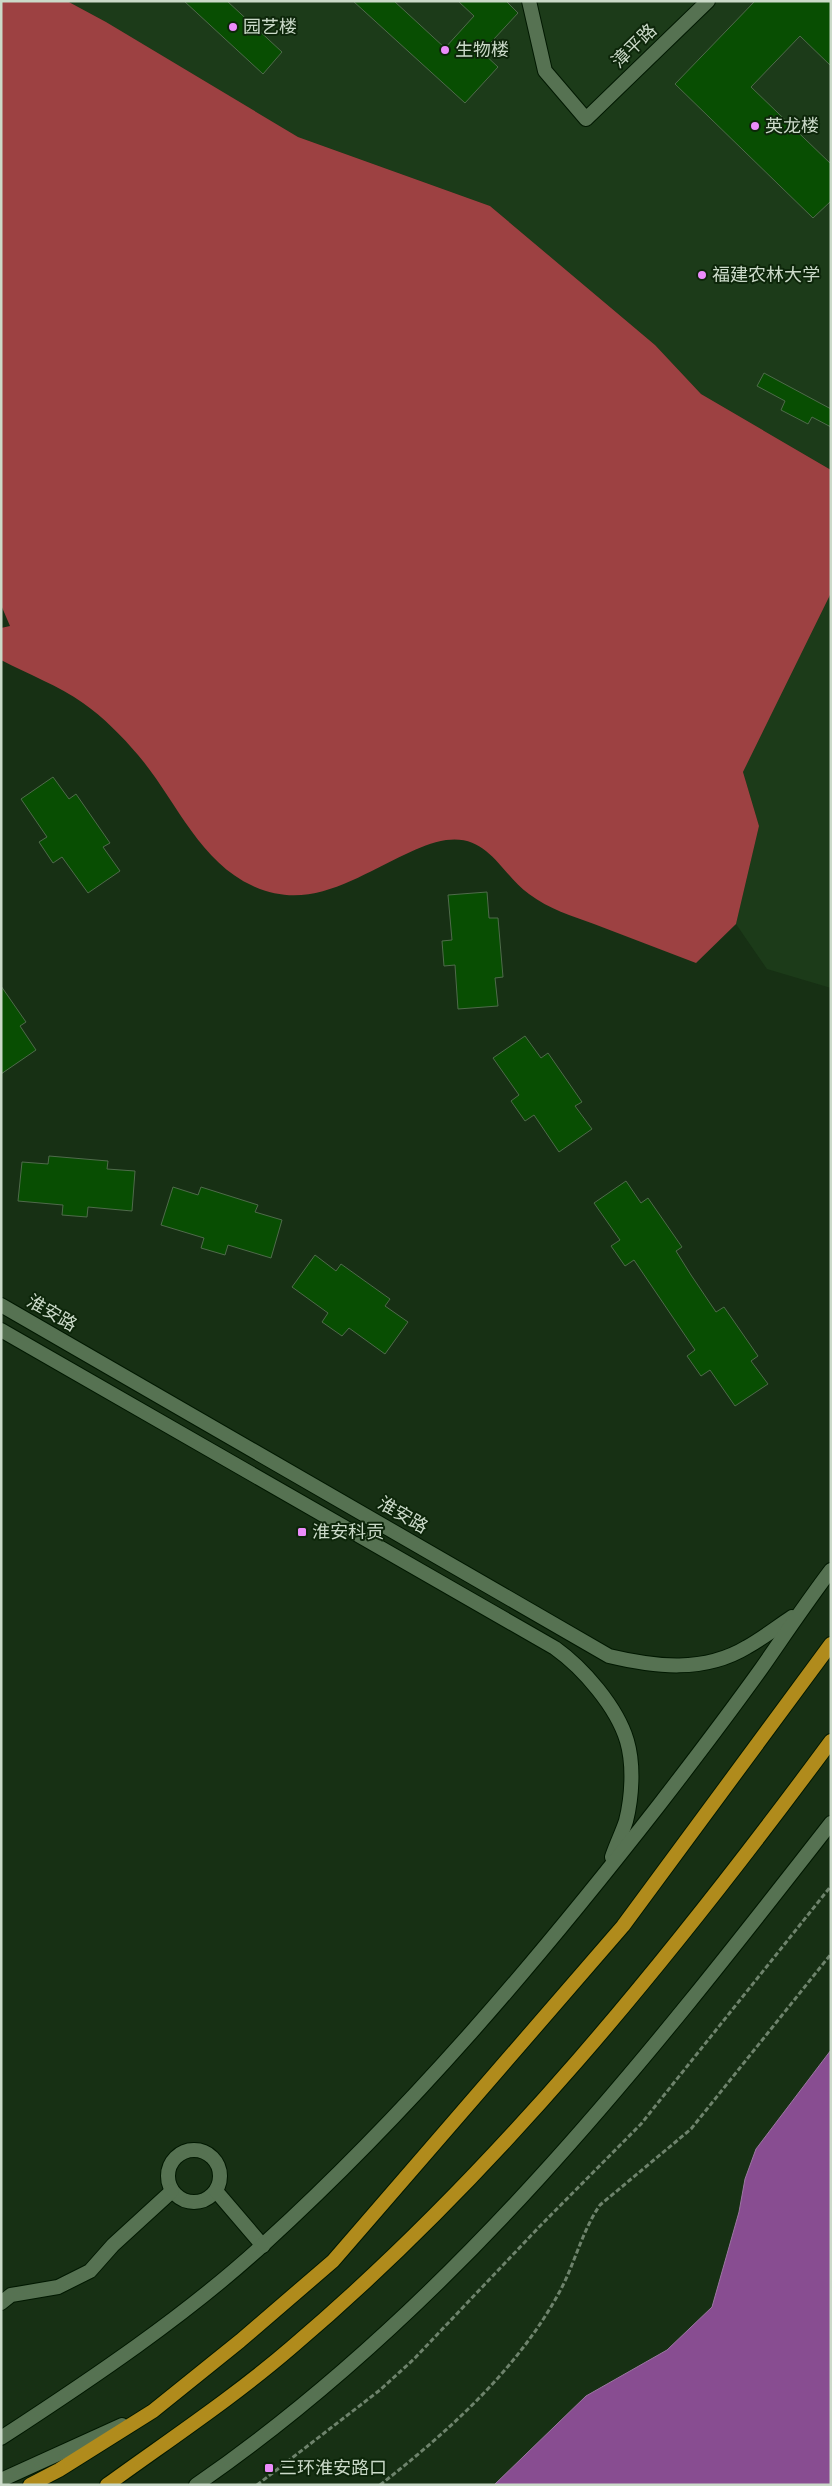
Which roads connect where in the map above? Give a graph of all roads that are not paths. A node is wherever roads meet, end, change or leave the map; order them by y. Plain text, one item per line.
1 (529, 1) edge
2 (708, 1) edge
3 (1, 1305) edge
4 (1, 1330) edge
5 (831, 1570) edge
6 (799, 1612) junction
7 (831, 1644) edge
8 (831, 1741) edge
9 (831, 1823) edge
10 (607, 1868) junction
11 (172, 2191) junction
12 (216, 2191) junction
13 (263, 2246) junction
14 (1, 2303) edge
15 (153, 2411) junction
16 (1, 2438) edge
17 (1, 2480) edge
18 (30, 2485) edge
19 (107, 2485) edge
20 (196, 2485) edge

1 - 2 main road, 漳平路
3 - 6 main road, 淮安路
4 - 10 main road
5 - 6 main road
6 - 10 main road
7 - 15 highway
8 - 19 highway
9 - 20 main road
10 - 13 main road
11 - 12 main road
11 - 12 main road
11 - 14 main road
12 - 13 main road
13 - 16 main road
15 - 17 main road
15 - 18 highway

